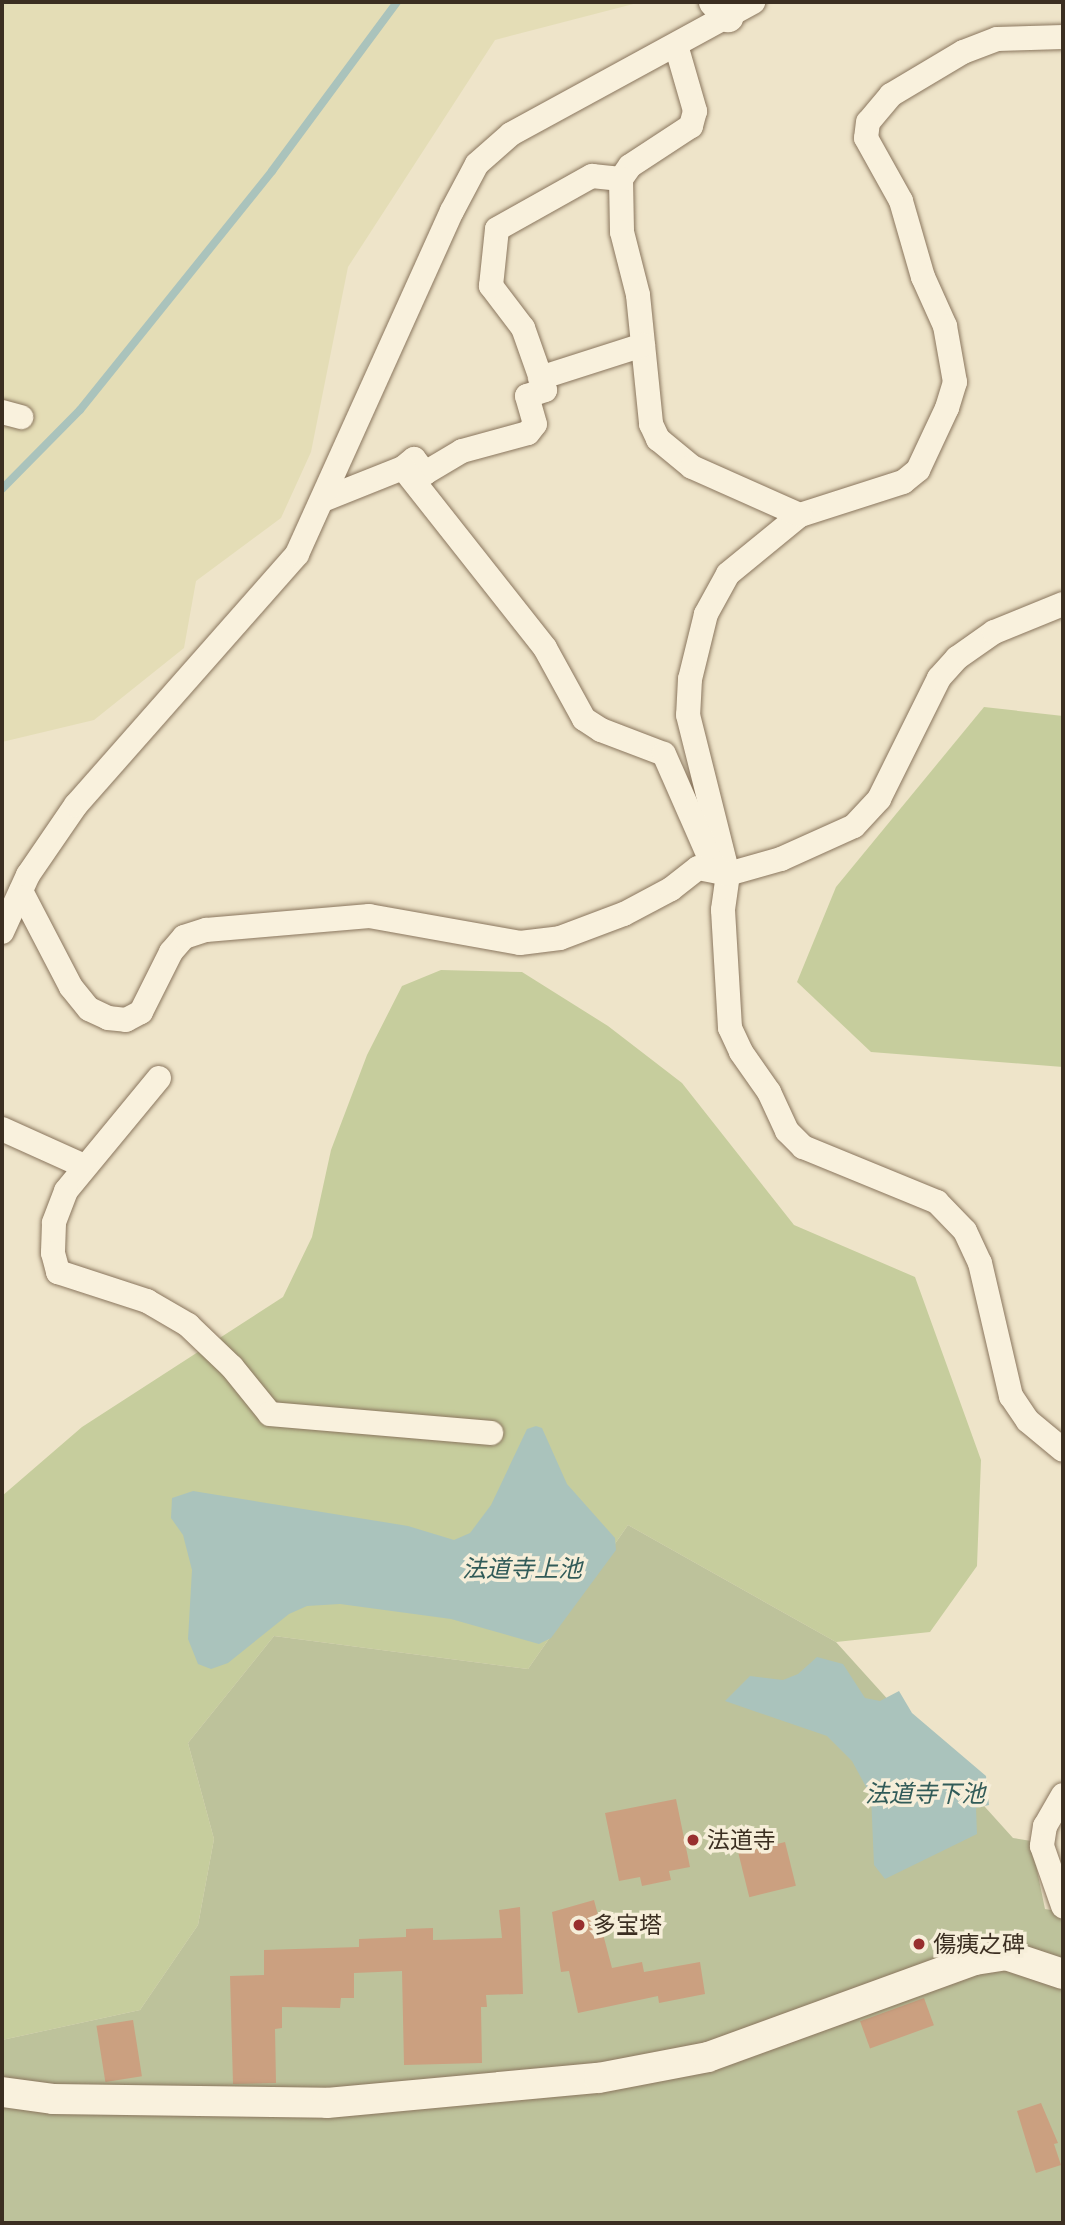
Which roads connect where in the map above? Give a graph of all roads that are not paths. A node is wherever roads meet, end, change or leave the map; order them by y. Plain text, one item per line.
1 (731, 7) edge
2 (1063, 37) edge
3 (676, 45) junction
4 (621, 179) junction
5 (643, 345) junction
6 (540, 378) junction
7 (403, 468) junction
8 (326, 499) junction
9 (800, 515) junction
10 (1063, 604) edge
11 (721, 871) junction
12 (17, 883) edge
13 (2, 932) edge
14 (159, 1078) dead end
15 (2, 1129) edge
16 (84, 1166) junction
17 (491, 1433) dead end
18 (1063, 1450) edge
19 (1063, 1795) edge
20 (1063, 1906) edge
21 (1063, 1974) edge
22 (2, 2092) edge

1 - 3 street
2 - 9 street
3 - 4 street
3 - 8 street
4 - 5 street
4 - 6 street
5 - 6 street
5 - 9 street
6 - 7 street
7 - 8 street
7 - 11 street
8 - 12 street
9 - 11 street
10 - 11 street
11 - 12 street
11 - 18 street
12 - 13 street
14 - 16 street
15 - 16 street
16 - 17 street
19 - 20 street
21 - 22 street

